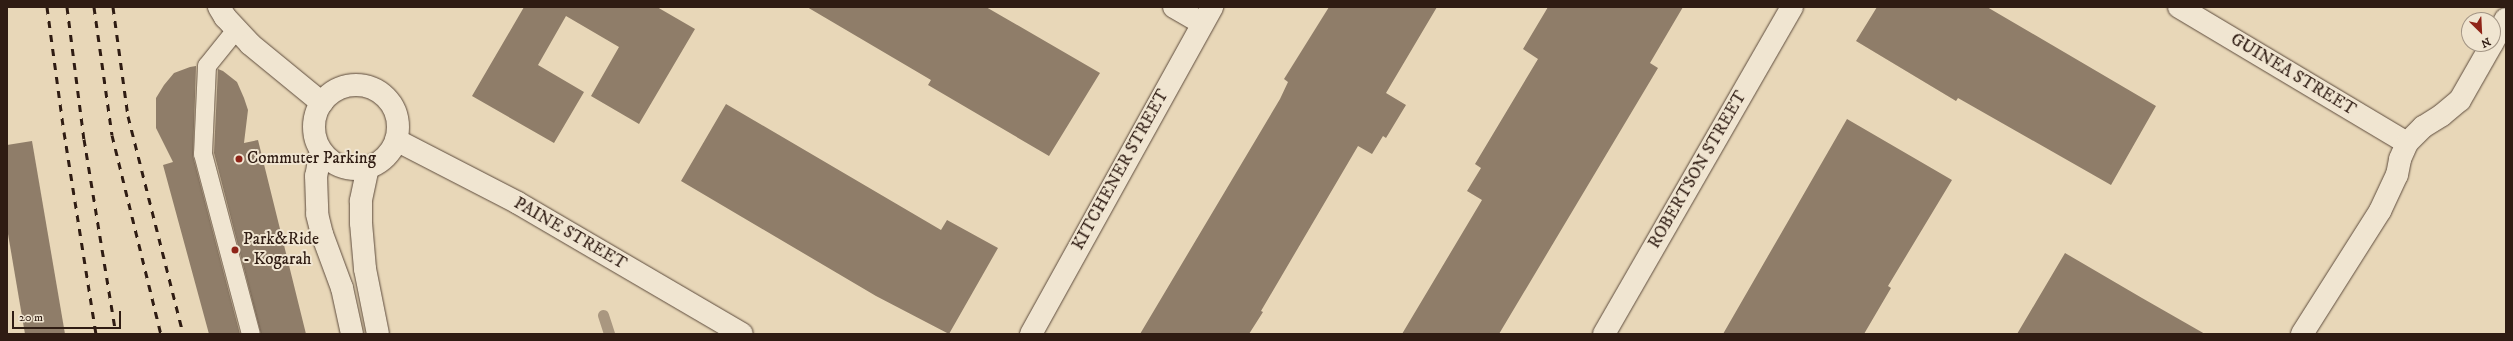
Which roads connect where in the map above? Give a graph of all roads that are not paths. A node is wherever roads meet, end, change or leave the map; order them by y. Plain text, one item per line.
1 (219, 7) edge
2 (1174, 7) edge
3 (1792, 7) edge
4 (2179, 7) edge
5 (1207, 15) edge
6 (236, 30) junction
7 (2487, 52) edge
8 (322, 103) junction
9 (396, 140) junction
10 (2407, 143) junction
11 (321, 151) junction
12 (368, 167) junction
13 (250, 334) edge
14 (352, 334) edge
15 (378, 334) edge
16 (742, 334) edge
17 (1030, 334) edge
18 (1604, 334) edge
19 (2302, 334) edge

1 - 6 street
2 - 5 street
3 - 18 street, ROBERTSON STREET
4 - 10 street, GUINEA STREET
5 - 17 street, KITCHENER STREET
6 - 8 street
6 - 13 lane
7 - 10 street
8 - 9 street
8 - 11 street
9 - 12 street
9 - 16 street, PAINE STREET
10 - 19 street
11 - 12 street
11 - 14 street
12 - 15 street

